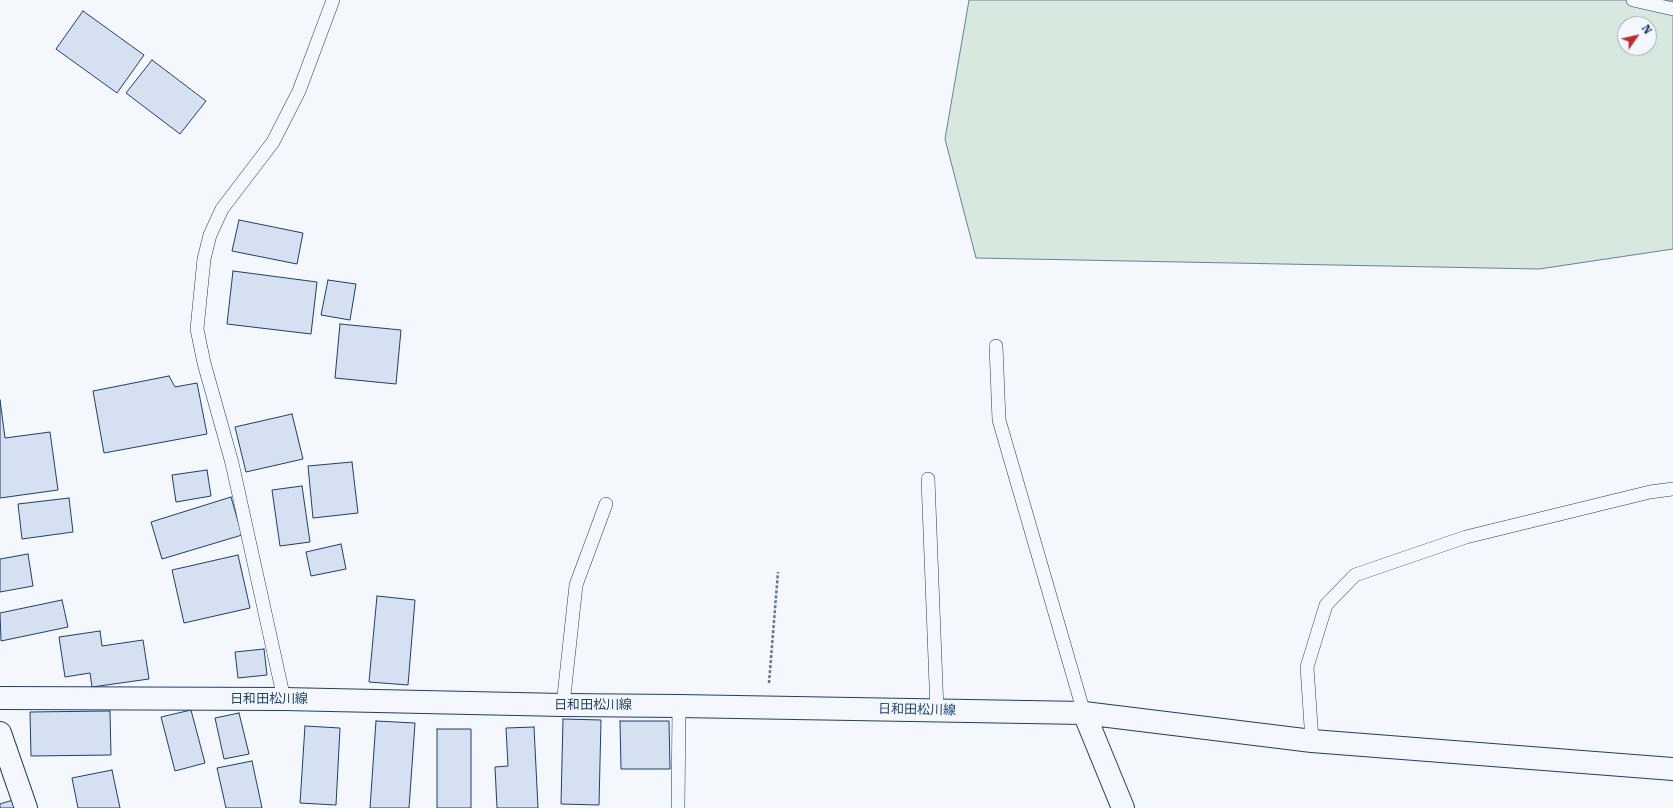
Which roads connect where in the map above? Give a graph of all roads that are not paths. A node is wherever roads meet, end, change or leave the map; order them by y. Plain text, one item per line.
1 (333, 0) edge
2 (1633, 0) edge
3 (1673, 9) edge
4 (996, 346) dead end
5 (928, 479) dead end
6 (1673, 489) edge
7 (606, 504) dead end
8 (0, 698) edge
9 (284, 699) junction
10 (563, 705) junction
11 (679, 706) junction
12 (937, 711) junction
13 (1084, 713) junction
14 (0, 733) edge
15 (1312, 741) junction
16 (1673, 769) edge
17 (26, 808) edge
18 (678, 808) edge
19 (1123, 808) edge

1 - 9 lane
2 - 3 lane
4 - 13 lane
5 - 12 lane
6 - 15 lane
7 - 10 lane
8 - 9 main road, 日和田松川線
9 - 10 main road, 日和田松川線
10 - 11 main road, 日和田松川線
11 - 12 main road, 日和田松川線
11 - 18 lane
12 - 13 main road, 日和田松川線
13 - 15 main road, 日和田松川線
13 - 19 main road
14 - 17 main road
15 - 16 main road, 日和田松川線

